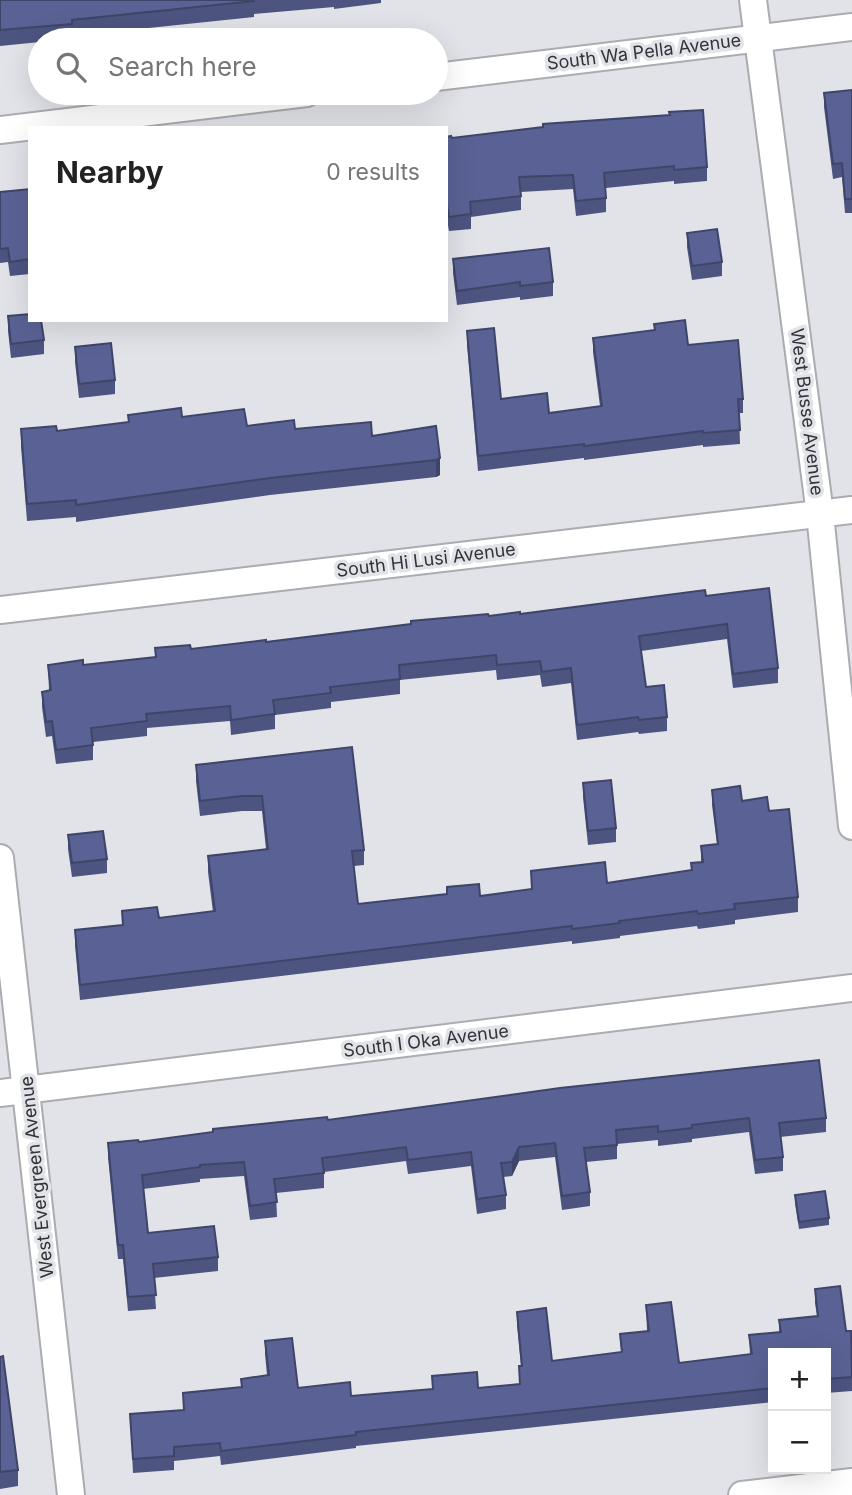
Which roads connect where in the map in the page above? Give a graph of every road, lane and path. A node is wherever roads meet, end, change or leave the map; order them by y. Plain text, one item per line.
1 (753, 0) edge
2 (852, 27) edge
3 (758, 38) junction
4 (448, 76) edge
5 (207, 105) edge
6 (33, 126) edge
7 (28, 127) edge
8 (0, 130) edge
9 (852, 510) edge
10 (820, 513) junction
11 (0, 610) edge
12 (852, 826) edge
13 (0, 858) edge
14 (852, 988) edge
15 (27, 1090) junction
16 (0, 1093) edge
17 (852, 1482) edge
18 (71, 1495) edge
19 (742, 1495) edge

1 - 3 street, West Busse Avenue
2 - 3 street, South Wa Pella Avenue
3 - 4 street, South Wa Pella Avenue
3 - 10 street, West Busse Avenue
5 - 6 street
7 - 8 street
9 - 10 street, South Hi Lusi Avenue
10 - 11 street, South Hi Lusi Avenue
10 - 12 street, West Busse Avenue
13 - 15 street, West Evergreen Avenue
14 - 15 street, South I Oka Avenue
15 - 16 street, South I Oka Avenue
15 - 18 street, West Evergreen Avenue
17 - 19 street

